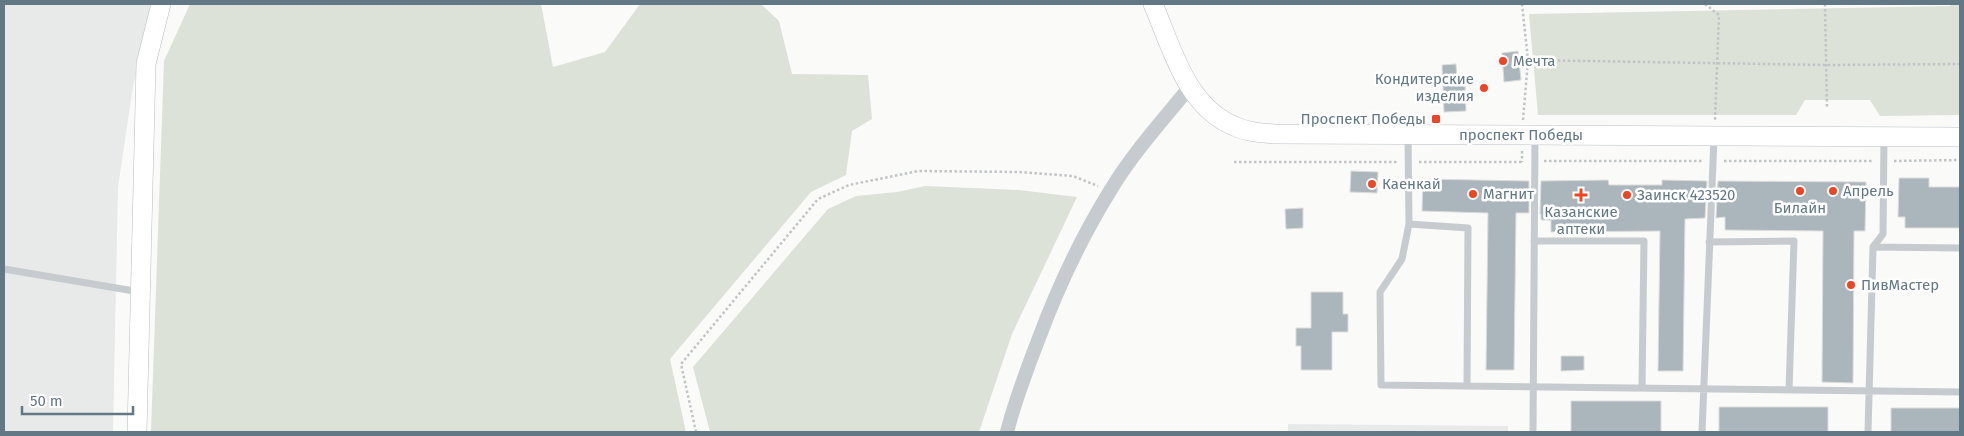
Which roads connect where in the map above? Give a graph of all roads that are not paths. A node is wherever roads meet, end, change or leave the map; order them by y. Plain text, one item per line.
1 (161, 4) edge
2 (1153, 4) edge
3 (1189, 88) junction
4 (1408, 135) junction
5 (1528, 135) junction
6 (1714, 136) junction
7 (1884, 137) junction
8 (1960, 137) edge
9 (1409, 224) junction
10 (1534, 241) junction
11 (1709, 242) junction
12 (1873, 247) junction
13 (1960, 248) edge
14 (4, 269) edge
15 (140, 292) junction
16 (1467, 386) junction
17 (1533, 387) junction
18 (1642, 388) junction
19 (1703, 389) junction
20 (1789, 390) junction
21 (1868, 391) junction
22 (1960, 392) edge
23 (137, 432) edge
24 (1007, 432) edge
25 (1533, 432) edge
26 (1702, 432) edge
27 (1868, 432) edge

1 - 15 main road
2 - 3 main road, проспект Победы
3 - 4 main road, проспект Победы
3 - 24 street
4 - 5 main road, проспект Победы
4 - 9 lane
5 - 6 main road, проспект Победы
5 - 10 lane
6 - 7 main road, проспект Победы
6 - 11 lane
7 - 8 main road, проспект Победы
7 - 12 lane
9 - 16 lane
9 - 16 lane
10 - 17 lane
10 - 18 lane
11 - 19 lane
11 - 20 lane
12 - 13 lane
12 - 21 lane
14 - 15 lane
15 - 23 main road
16 - 17 lane
17 - 18 lane
17 - 25 lane
18 - 19 lane
19 - 20 lane
19 - 26 lane
20 - 21 lane
21 - 22 lane
21 - 27 lane

